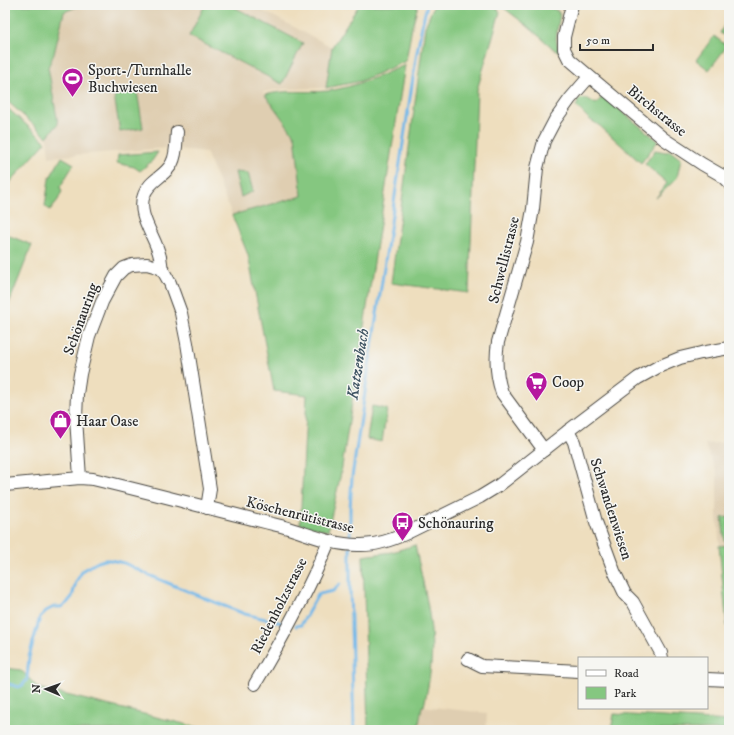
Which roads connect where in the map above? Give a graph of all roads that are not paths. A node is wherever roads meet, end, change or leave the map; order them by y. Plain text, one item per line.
1 (572, 5) edge
2 (589, 77) junction
3 (177, 132) dead end
4 (729, 183) edge
5 (162, 269) junction
6 (729, 348) edge
7 (568, 431) junction
8 (544, 450) junction
9 (80, 478) junction
10 (5, 485) edge
11 (207, 508) junction
12 (328, 541) junction
13 (662, 657) edge
14 (468, 659) dead end
15 (578, 671) edge
16 (708, 679) edge
17 (729, 680) edge
18 (255, 684) dead end

1 - 2 street, Birchstrasse
2 - 4 street, Birchstrasse
2 - 8 street, Schwellistrasse
3 - 5 street
5 - 9 street, Schönauring
5 - 11 street
6 - 7 street, Köschenrütistrasse
7 - 8 street, Köschenrütistrasse
7 - 13 street, Schwandenwiesen
8 - 12 street, Köschenrütistrasse
9 - 10 street, Köschenrütistrasse
9 - 11 street, Köschenrütistrasse
11 - 12 street, Köschenrütistrasse
12 - 18 street, Riedenholzstrasse
14 - 15 street
16 - 17 street

